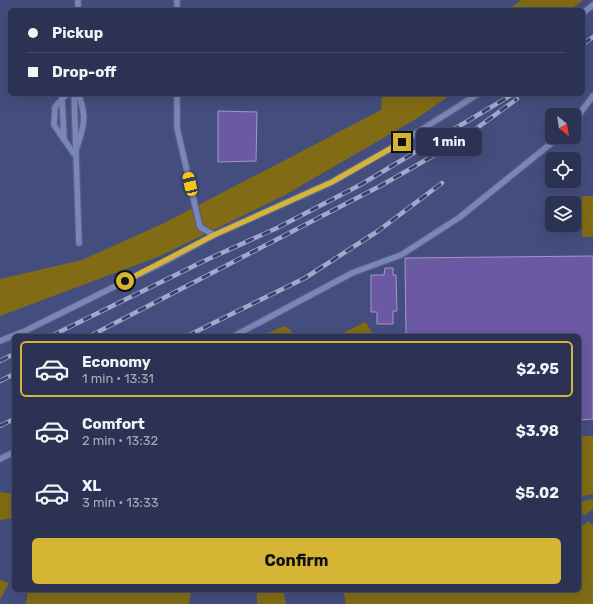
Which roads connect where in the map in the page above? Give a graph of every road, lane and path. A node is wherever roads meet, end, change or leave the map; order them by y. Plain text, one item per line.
1 (593, 5) edge
2 (585, 11) edge
3 (64, 96) edge
4 (74, 96) edge
5 (79, 96) edge
6 (177, 96) edge
7 (475, 96) edge
8 (593, 96) edge
9 (581, 112) edge
10 (549, 144) edge
11 (75, 154) junction
12 (214, 235) junction
13 (79, 243) dead end
14 (18, 334) edge
15 (238, 334) edge
16 (12, 336) edge
17 (0, 341) edge
18 (12, 453) edge
19 (0, 458) edge

1 - 2 lane
3 - 11 lane
4 - 11 lane
5 - 11 lane
6 - 12 lane
7 - 12 lane
8 - 9 lane
10 - 15 lane
11 - 13 lane
12 - 14 lane
16 - 17 lane
18 - 19 lane

